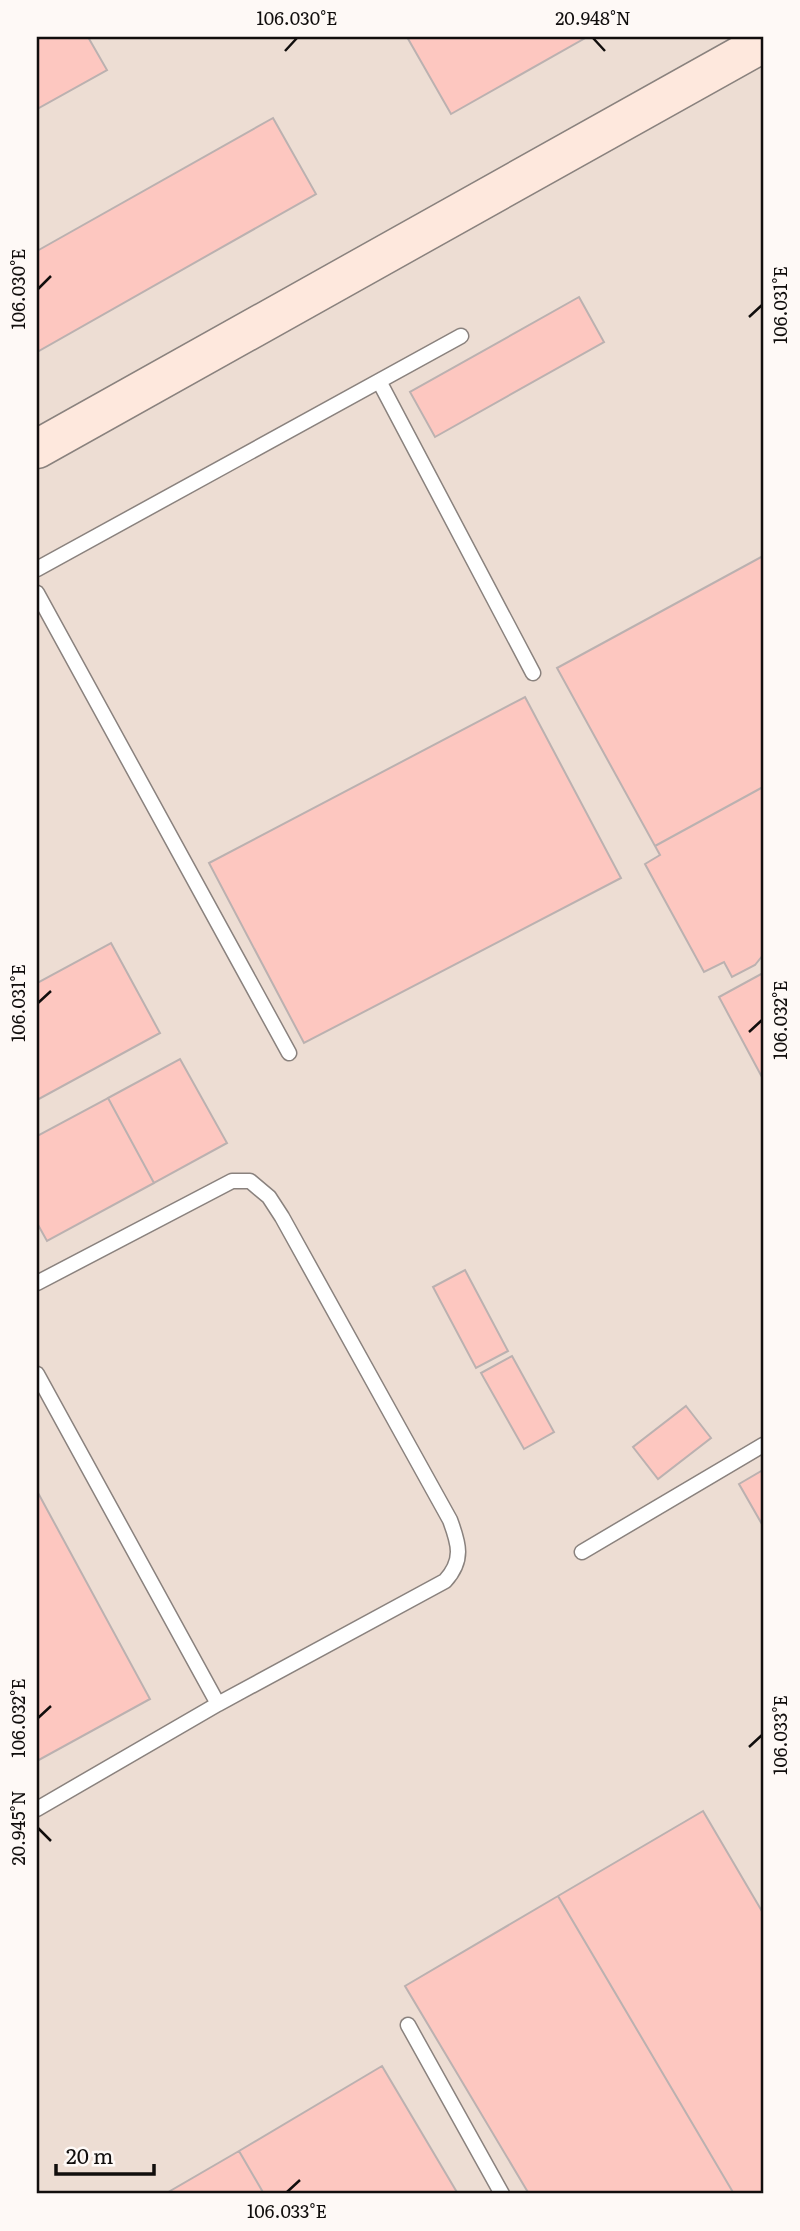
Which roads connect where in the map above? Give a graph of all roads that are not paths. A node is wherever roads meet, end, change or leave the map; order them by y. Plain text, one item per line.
1 (763, 43) edge
2 (461, 336) dead end
3 (379, 381) junction
4 (37, 449) edge
5 (37, 569) edge
6 (37, 593) edge
7 (533, 673) dead end
8 (289, 1053) dead end
9 (37, 1283) edge
10 (37, 1374) edge
11 (763, 1445) edge
12 (582, 1552) dead end
13 (218, 1704) junction
14 (37, 1809) edge
15 (408, 2025) dead end
16 (502, 2194) edge

1 - 4 street
2 - 3 lane
3 - 5 lane
3 - 7 lane
6 - 8 lane
9 - 13 lane
10 - 13 lane
11 - 12 lane
13 - 14 lane
15 - 16 lane

